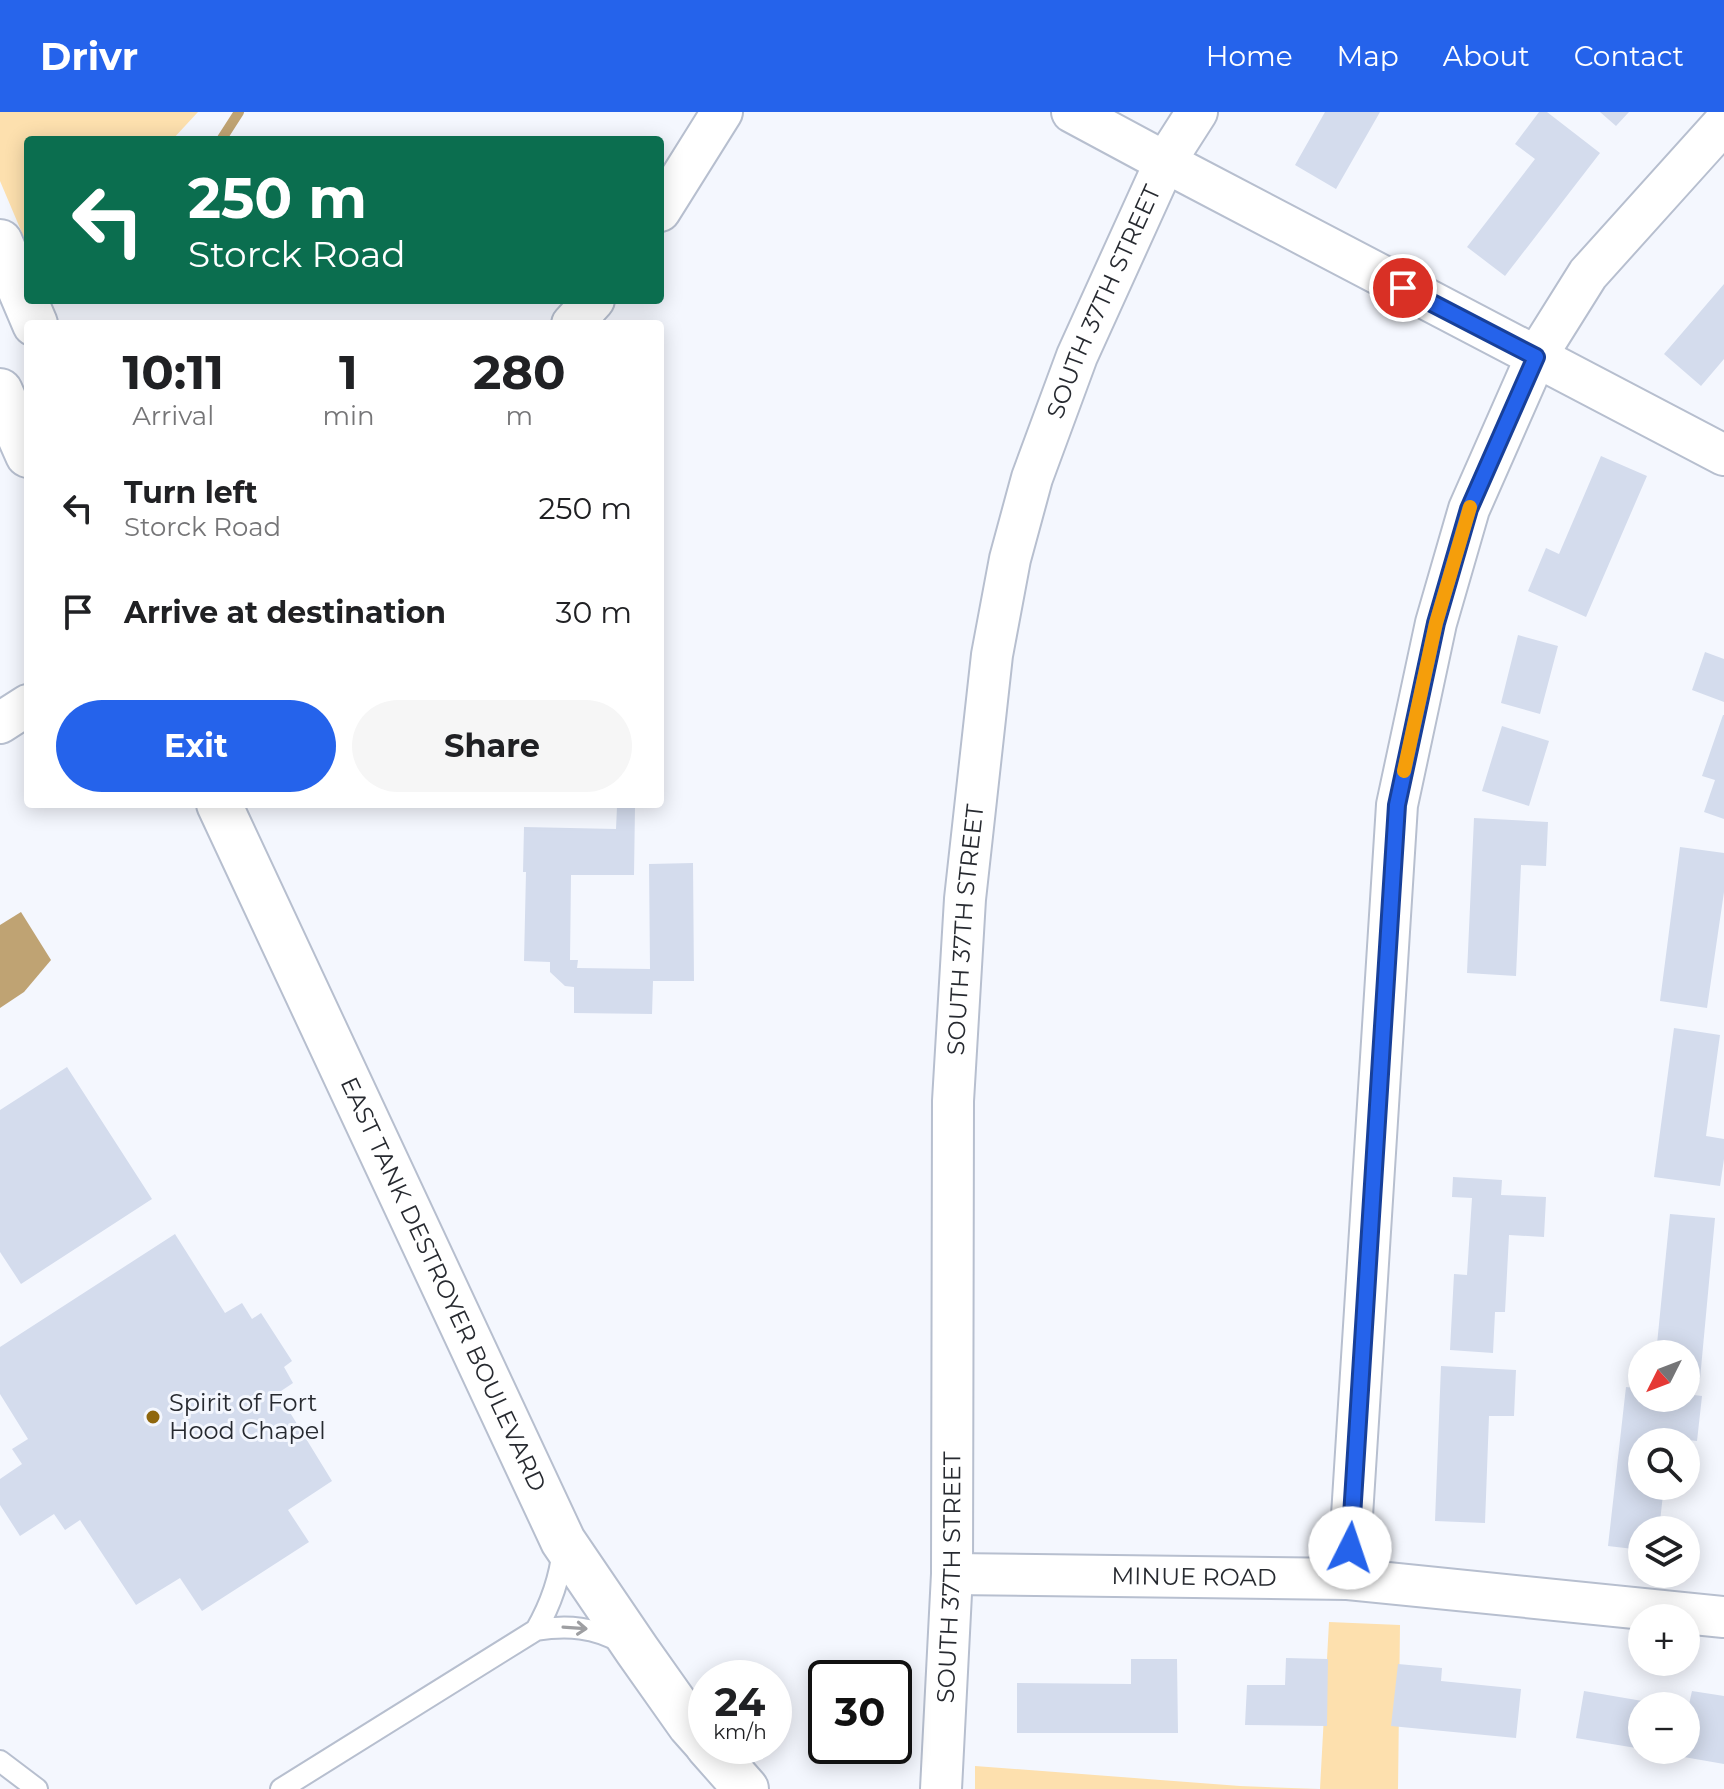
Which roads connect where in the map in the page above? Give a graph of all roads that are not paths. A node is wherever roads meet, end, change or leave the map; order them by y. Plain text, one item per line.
1 (722, 112) edge
2 (1072, 112) edge
3 (1197, 112) edge
4 (1724, 123) edge
5 (1165, 162) junction
6 (664, 205) edge
7 (0, 242) edge
8 (24, 298) edge
9 (590, 304) edge
10 (576, 320) edge
11 (1536, 357) junction
12 (0, 391) edge
13 (24, 446) edge
14 (1724, 455) edge
15 (24, 708) edge
16 (0, 723) edge
17 (221, 808) edge
18 (563, 1541) junction
19 (952, 1574) junction
20 (1348, 1579) junction
21 (1724, 1617) edge
22 (536, 1630) junction
23 (637, 1650) junction
24 (688, 1722) edge
25 (0, 1761) edge
26 (724, 1764) edge
27 (37, 1789) edge
28 (281, 1789) edge
29 (746, 1789) edge
30 (941, 1789) edge

1 - 6 street
2 - 5 street
3 - 5 street, SOUTH 37TH STREET
4 - 11 street
5 - 11 street
5 - 19 street, SOUTH 37TH STREET
7 - 8 street
9 - 10 street
11 - 14 street
11 - 20 street
12 - 13 street
15 - 16 street
17 - 18 street, EAST TANK DESTROYER BOULEVARD
18 - 22 lane
18 - 23 street, EAST TANK DESTROYER BOULEVARD
19 - 20 street, MINUE ROAD
19 - 30 street, SOUTH 37TH STREET
20 - 21 street, MINUE ROAD
22 -> 23 lane
22 - 28 lane
23 - 24 street, EAST TANK DESTROYER BOULEVARD
25 - 27 lane
26 - 29 street, EAST TANK DESTROYER BOULEVARD

